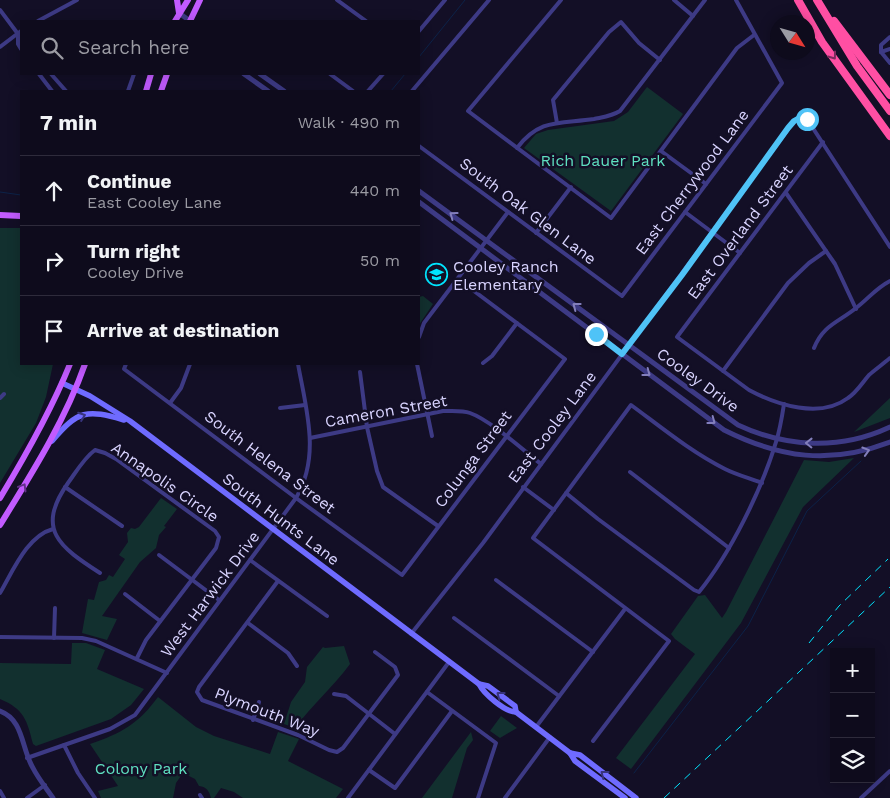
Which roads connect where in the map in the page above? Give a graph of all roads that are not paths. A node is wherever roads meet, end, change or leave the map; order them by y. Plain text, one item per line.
1 (77, 0) edge
2 (177, 0) edge
3 (188, 0) edge
4 (200, 0) edge
5 (337, 0) edge
6 (444, 0) edge
7 (489, 0) edge
8 (562, 0) edge
9 (674, 0) edge
10 (705, 0) edge
11 (736, 0) edge
12 (798, 0) edge
13 (818, 2) edge
14 (0, 10) edge
15 (179, 13) junction
16 (693, 16) junction
17 (40, 20) edge
18 (176, 20) edge
19 (182, 20) edge
20 (189, 20) edge
21 (190, 20) edge
22 (365, 20) edge
23 (420, 30) edge
24 (20, 34) edge
25 (754, 35) junction
26 (890, 37) edge
27 (0, 47) edge
28 (20, 47) edge
29 (890, 49) edge
30 (881, 52) junction
31 (660, 60) junction
32 (890, 63) edge
33 (40, 75) edge
34 (52, 75) edge
35 (134, 75) edge
36 (151, 75) edge
37 (167, 75) edge
38 (245, 75) edge
39 (261, 75) edge
40 (331, 75) edge
41 (382, 75) edge
42 (257, 83) junction
43 (51, 90) edge
44 (65, 90) edge
45 (128, 90) edge
46 (146, 90) edge
47 (161, 90) edge
48 (267, 90) edge
49 (283, 90) edge
50 (352, 90) edge
51 (369, 90) edge
52 (413, 90) edge
53 (890, 95) edge
54 (890, 111) edge
55 (557, 123) junction
56 (890, 136) edge
57 (823, 142) junction
58 (420, 147) edge
59 (517, 148) junction
60 (661, 151) junction
61 (706, 184) junction
62 (571, 187) junction
63 (420, 192) edge
64 (786, 192) junction
65 (420, 203) edge
66 (508, 212) junction
67 (685, 212) junction
68 (0, 215) edge
69 (20, 216) edge
70 (713, 231) junction
71 (536, 233) junction
72 (487, 240) junction
73 (890, 246) edge
74 (481, 248) junction
75 (826, 251) junction
76 (740, 253) junction
77 (458, 279) junction
78 (890, 281) edge
79 (622, 296) joint
80 (856, 308) junction
81 (517, 324) junction
82 (420, 334) edge
83 (629, 345) junction
84 (814, 348) dead end
85 (622, 354) junction
86 (890, 358) edge
87 (483, 363) dead end
88 (70, 365) edge
89 (85, 365) edge
90 (126, 365) edge
91 (190, 365) edge
92 (298, 365) edge
93 (417, 365) edge
94 (723, 371) junction
95 (360, 372) dead end
96 (62, 383) junction
97 (75, 388) junction
98 (4, 394) dead end
99 (0, 398) edge
100 (170, 403) junction
101 (784, 404) junction
102 (306, 405) junction
103 (280, 408) dead end
104 (427, 414) junction
105 (130, 421) junction
106 (367, 427) junction
107 (890, 427) edge
108 (432, 436) dead end
109 (506, 437) junction
110 (310, 438) junction
111 (777, 440) junction
112 (890, 442) edge
113 (46, 448) junction
114 (773, 451) junction
115 (541, 464) junction
116 (630, 472) dead end
117 (762, 483) junction
118 (65, 487) junction
119 (523, 487) junction
120 (566, 493) junction
121 (0, 498) edge
122 (296, 498) junction
123 (554, 510) junction
124 (0, 525) edge
125 (122, 526) dead end
126 (438, 526) junction
127 (53, 529) junction
128 (273, 530) junction
129 (729, 548) junction
130 (159, 555) dead end
131 (250, 560) junction
132 (100, 573) dead end
133 (402, 575) joint
134 (192, 580) junction
135 (496, 580) dead end
136 (278, 581) junction
137 (0, 593) edge
138 (125, 594) dead end
139 (219, 600) junction
140 (55, 608) dead end
141 (625, 609) junction
142 (326, 616) dead end
143 (454, 618) dead end
144 (160, 621) junction
145 (248, 623) junction
146 (411, 634) junction
147 (0, 637) edge
148 (54, 638) junction
149 (375, 652) dead end
150 (593, 652) junction
151 (137, 658) junction
152 (449, 662) junction
153 (297, 666) dead end
154 (167, 673) junction
155 (427, 692) junction
156 (334, 694) dead end
157 (559, 696) junction
158 (259, 702) dead end
159 (0, 711) edge
160 (452, 711) junction
161 (369, 713) junction
162 (253, 720) junction
163 (536, 728) junction
164 (395, 734) junction
165 (550, 737) junction
166 (594, 741) dead end
167 (64, 745) junction
168 (570, 752) junction
169 (28, 758) junction
170 (369, 770) junction
171 (890, 771) edge
172 (45, 785) junction
173 (0, 792) edge
174 (4, 798) edge
175 (27, 798) edge
176 (53, 798) edge
177 (95, 798) edge
178 (348, 798) edge
179 (478, 798) edge
180 (505, 798) edge
181 (625, 798) edge
182 (636, 798) edge
183 (861, 798) edge

1 - 17 street
2 - 15 main road
3 - 15 main road
4 - 21 main road
5 - 22 street
6 - 23 street
7 - 52 street
8 - 59 street
9 - 16 street
10 - 16 street
11 - 25 street
12 -> 56 highway
13 - 53 highway
13 - 54 highway
14 - 24 street
15 - 18 main road
15 - 19 street
15 - 20 street
16 - 31 street
24 - 27 street
24 - 28 street
25 - 60 street
25 - 61 street, East Cherrywood Lane
26 - 30 street
29 - 30 street
30 - 32 street
31 - 55 street
31 - 55 street
33 - 43 street
34 - 44 street
35 - 45 street
36 - 46 main road
37 - 47 main road
38 - 42 street
39 - 42 street
39 - 49 street
40 - 50 street
41 - 51 street
42 - 48 street
55 - 59 street
57 - 64 street, East Overland Street
57 - 70 street, East Cooley Lane
57 - 73 street
58 - 66 street, South Oak Glen Lane
59 - 62 street
60 - 61 street
60 - 62 street
61 - 67 street, East Cherrywood Lane
62 - 71 street
72 -> 63 street, Cooley Drive
64 - 75 street
64 - 76 street, East Overland Street
65 - 74 street, Cooley Drive
66 - 71 street, South Oak Glen Lane
66 - 72 street
67 - 70 street
67 - 79 street, East Cherrywood Lane
68 - 69 main road
70 - 76 street
70 - 83 street, East Cooley Lane
71 - 79 street, South Oak Glen Lane
72 - 74 street
83 -> 72 street, Cooley Drive
74 - 77 street
74 - 85 street, Cooley Drive
75 - 80 street
75 - 94 street
76 - 94 street, East Overland Street
77 - 81 street
77 - 82 street
78 - 80 street
80 - 84 street
81 - 87 street
81 - 109 street, Colunga Street
83 - 85 street, East Cooley Lane
83 - 111 street, Cooley Drive
85 -> 114 street, Cooley Drive
85 - 115 street, East Cooley Lane
86 - 101 street
88 - 96 main road
89 - 97 main road
90 - 100 street, South Helena Street
91 - 100 street
92 - 102 street, West Harwick Drive
93 - 104 street
94 - 101 street
95 - 106 street
96 - 97 main road, South Hunts Lane
96 - 121 main road
97 - 105 main road, South Hunts Lane
97 - 113 main road
98 - 99 street
100 - 122 street, South Helena Street
101 - 111 street
102 - 103 street
102 - 110 street, West Harwick Drive
104 - 106 street, Cameron Street
104 - 108 street
104 - 109 street, Cameron Street
113 -> 105 main road
105 - 128 main road, South Hunts Lane
106 - 110 street, Cameron Street
106 - 126 street
107 -> 111 street, Cooley Drive
109 - 115 street, Cameron Street
109 - 126 street, Colunga Street
110 - 122 street, West Harwick Drive
111 - 114 street
114 -> 112 street, Cooley Drive
124 -> 113 main road
114 - 117 street
115 - 119 street, East Cooley Lane
116 - 129 street
117 - 120 street
117 - 129 street
118 - 125 street
118 - 127 street, Annapolis Circle
118 - 134 street, Annapolis Circle
119 - 123 street
119 - 146 street, East Cooley Lane
120 - 123 street
120 - 129 street
122 - 128 street, West Harwick Drive
122 - 133 street, South Helena Street
123 - 141 street
126 - 133 street, Colunga Street
127 - 132 street
127 - 137 street
128 - 131 street, West Harwick Drive
128 - 146 main road, South Hunts Lane
130 - 134 street
131 - 136 street
131 - 139 street, West Harwick Drive
134 - 139 street
134 - 144 street, Annapolis Circle
135 - 150 street
136 - 142 street
136 - 145 street, Plymouth Way
138 - 144 street
139 - 154 street, West Harwick Drive
140 - 148 street
141 - 150 street
141 - 166 street
143 - 157 street
144 - 151 street, Annapolis Circle
145 - 153 street
145 - 162 street, Plymouth Way
146 - 152 main road, South Hunts Lane
147 - 148 street
148 - 151 street
149 - 161 street, Plymouth Way
150 - 157 street
151 - 154 street
152 - 155 street
152 - 163 main road, South Hunts Lane
154 - 167 street, West Harwick Drive
155 - 160 street
155 - 164 street
156 - 161 street
157 - 163 street
158 - 162 street
159 - 169 street
160 - 170 street
160 - 179 street
161 - 162 street, Plymouth Way
161 - 164 street
163 - 165 main road, South Hunts Lane
164 - 170 street
165 - 168 main road, South Hunts Lane
165 - 180 street
167 - 169 street, West Harwick Drive
167 - 177 street
168 - 181 main road, South Hunts Lane
182 -> 168 main road, South Hunts Lane
169 - 172 street
170 - 178 street
171 - 183 street
172 - 175 street
172 - 176 street
173 - 174 street

